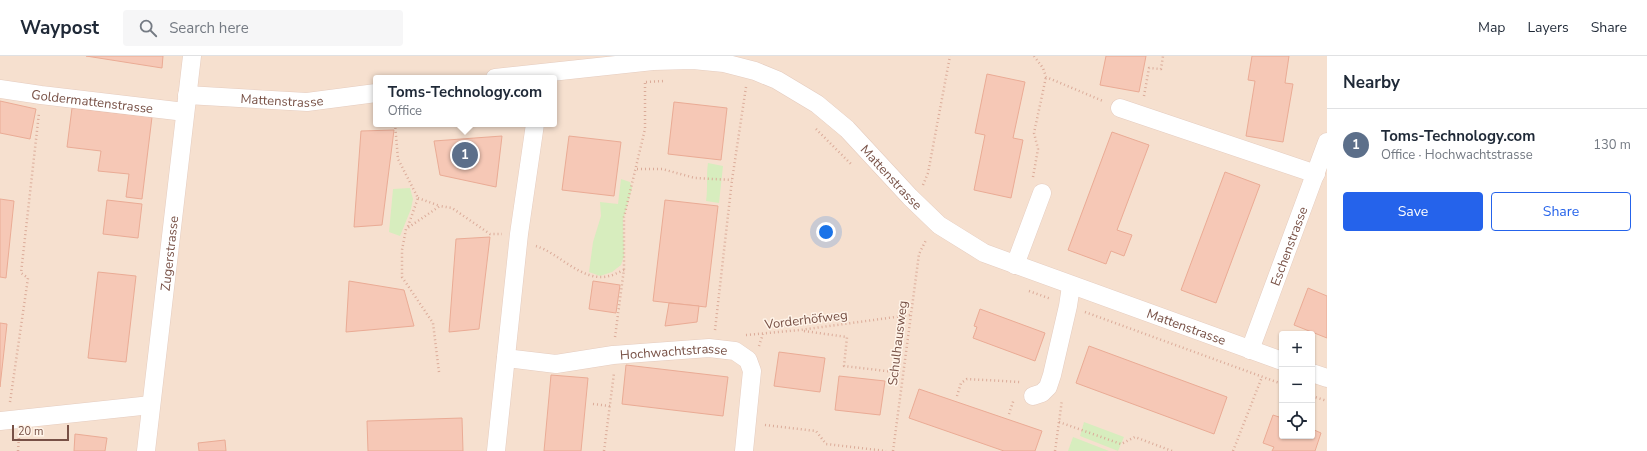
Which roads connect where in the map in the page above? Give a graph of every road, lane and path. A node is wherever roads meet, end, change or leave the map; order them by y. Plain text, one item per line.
1 (192, 56) edge
2 (950, 56) edge
3 (1034, 56) edge
4 (1163, 56) edge
5 (543, 69) edge
6 (755, 71) junction
7 (511, 75) edge
8 (1046, 77) junction
9 (667, 81) dead end
10 (638, 82) dead end
11 (645, 82) junction
12 (0, 89) edge
13 (745, 89) junction
14 (751, 91) dead end
15 (373, 93) edge
16 (41, 95) junction
17 (186, 104) junction
18 (1120, 108) joint
19 (1140, 115) junction
20 (395, 127) edge
21 (535, 127) edge
22 (814, 128) dead end
23 (1327, 142) edge
24 (854, 166) dead end
25 (636, 169) junction
26 (1316, 174) junction
27 (732, 180) junction
28 (1042, 193) joint
29 (418, 198) junction
30 (910, 198) junction
31 (440, 206) junction
32 (406, 229) junction
33 (920, 235) dead end
34 (518, 238) junction
35 (1015, 265) junction
36 (624, 269) junction
37 (1071, 286) junction
38 (910, 315) junction
39 (800, 330) junction
40 (742, 336) dead end
41 (711, 343) junction
42 (1250, 350) junction
43 (612, 355) junction
44 (506, 358) junction
45 (1279, 360) edge
46 (438, 372) dead end
47 (903, 373) junction
48 (1315, 374) edge
49 (1262, 377) dead end
50 (1327, 378) edge
51 (1020, 382) dead end
52 (957, 396) dead end
53 (1033, 396) dead end
54 (1315, 397) edge
55 (1062, 398) dead end
56 (1327, 401) edge
57 (593, 404) dead end
58 (151, 405) junction
59 (610, 406) junction
60 (4, 420) edge
61 (1059, 422) junction
62 (764, 425) dead end
63 (146, 451) edge
64 (496, 451) edge
65 (604, 451) edge
66 (744, 451) edge
67 (886, 451) edge
68 (893, 451) edge
69 (1055, 451) edge
70 (1172, 451) edge
71 (1233, 451) edge

1 - 17 street, Zugerstrasse
2 - 30 path
3 - 8 path
4 - 19 path
5 - 6 street, Mattenstrasse
5 - 7 street, Mattenstrasse
6 - 13 path
6 - 30 street, Mattenstrasse
8 - 18 path
8 - 28 path
9 - 11 path
10 - 11 path
11 - 25 path
12 - 16 street, Goldermattenstrasse
13 - 14 path
13 - 27 path
15 - 17 street, Mattenstrasse
16 - 17 street, Goldermattenstrasse
16 - 60 path
17 - 58 street, Zugerstrasse
18 - 19 street
19 - 26 street
20 - 29 path
21 - 34 street
22 - 24 path
23 - 26 street, Eschenstrasse
25 - 27 path
25 - 36 path
26 - 42 street, Eschenstrasse
27 - 41 path
28 - 35 street
29 - 31 path
29 - 32 path
30 - 35 street, Mattenstrasse
31 - 32 path
31 - 34 path
32 - 46 path
33 - 38 path, Schulhausweg
34 - 36 path
34 - 44 street
35 - 37 street, Mattenstrasse
36 - 43 path
37 - 42 street, Mattenstrasse
37 - 53 street
38 - 39 path, Vorderhöfweg
38 - 47 path, Schulhausweg
39 - 40 path, Vorderhöfweg
39 - 47 path
41 - 43 street, Hochwachtstrasse
41 - 66 street, Hochwachtstrasse
42 - 45 street, Mattenstrasse
43 - 44 street, Hochwachtstrasse
43 - 59 path
44 - 64 street
47 - 68 path, Schulhausweg
48 - 50 street
49 - 71 path
51 - 52 path
54 - 56 path
55 - 61 path
57 - 59 path
58 - 60 street
58 - 63 street, Zugerstrasse
59 - 65 path
61 - 69 path
61 - 70 path
62 - 67 path

